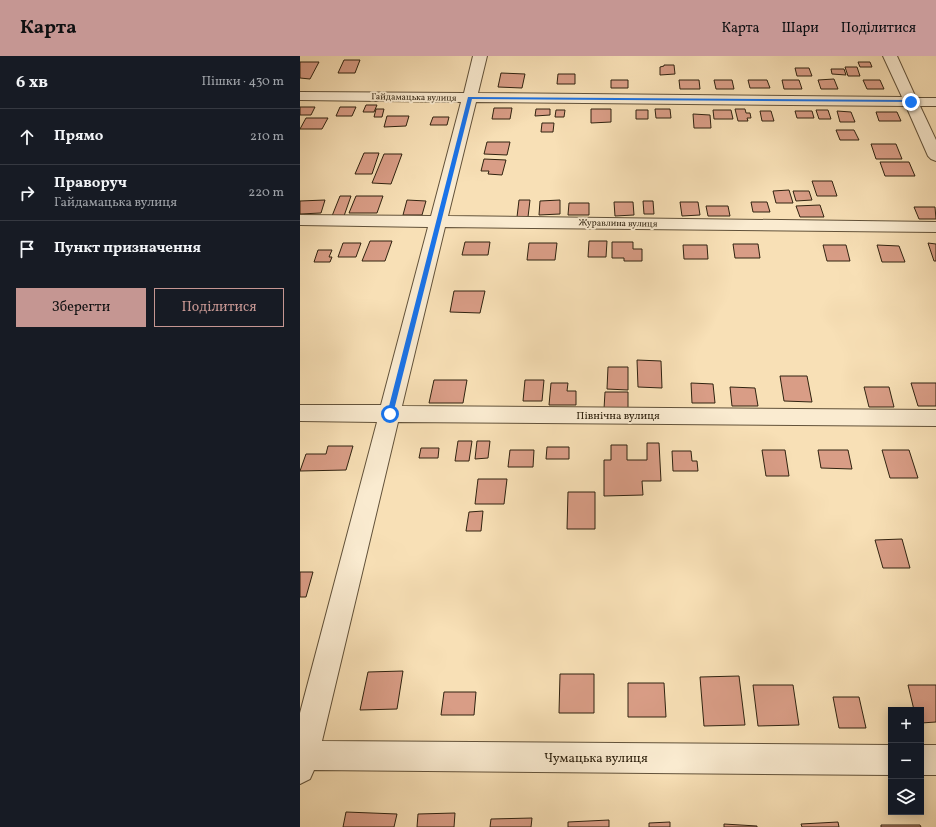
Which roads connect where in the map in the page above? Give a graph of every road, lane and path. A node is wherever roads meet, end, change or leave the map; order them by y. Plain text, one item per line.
1 (480, 56) edge
2 (890, 56) edge
3 (300, 96) edge
4 (470, 98) junction
5 (911, 102) junction
6 (936, 102) edge
7 (936, 156) edge
8 (300, 220) edge
9 (438, 222) junction
10 (936, 227) edge
11 (300, 413) edge
12 (390, 414) junction
13 (936, 418) edge
14 (301, 760) edge
15 (888, 760) edge
16 (924, 760) edge
17 (936, 760) edge

1 - 4 street
2 - 5 street
3 - 4 street, Гайдамацька вулиця
4 - 5 street, Гайдамацька вулиця
4 - 9 street
5 - 6 street, Гайдамацька вулиця
5 - 7 street
8 - 9 street, Журавлина вулиця
9 - 10 street, Журавлина вулиця
9 - 12 street
11 - 12 street, Північна вулиця
12 - 13 street, Північна вулиця
12 - 14 street
14 - 15 street, Чумацька вулиця
16 - 17 street

